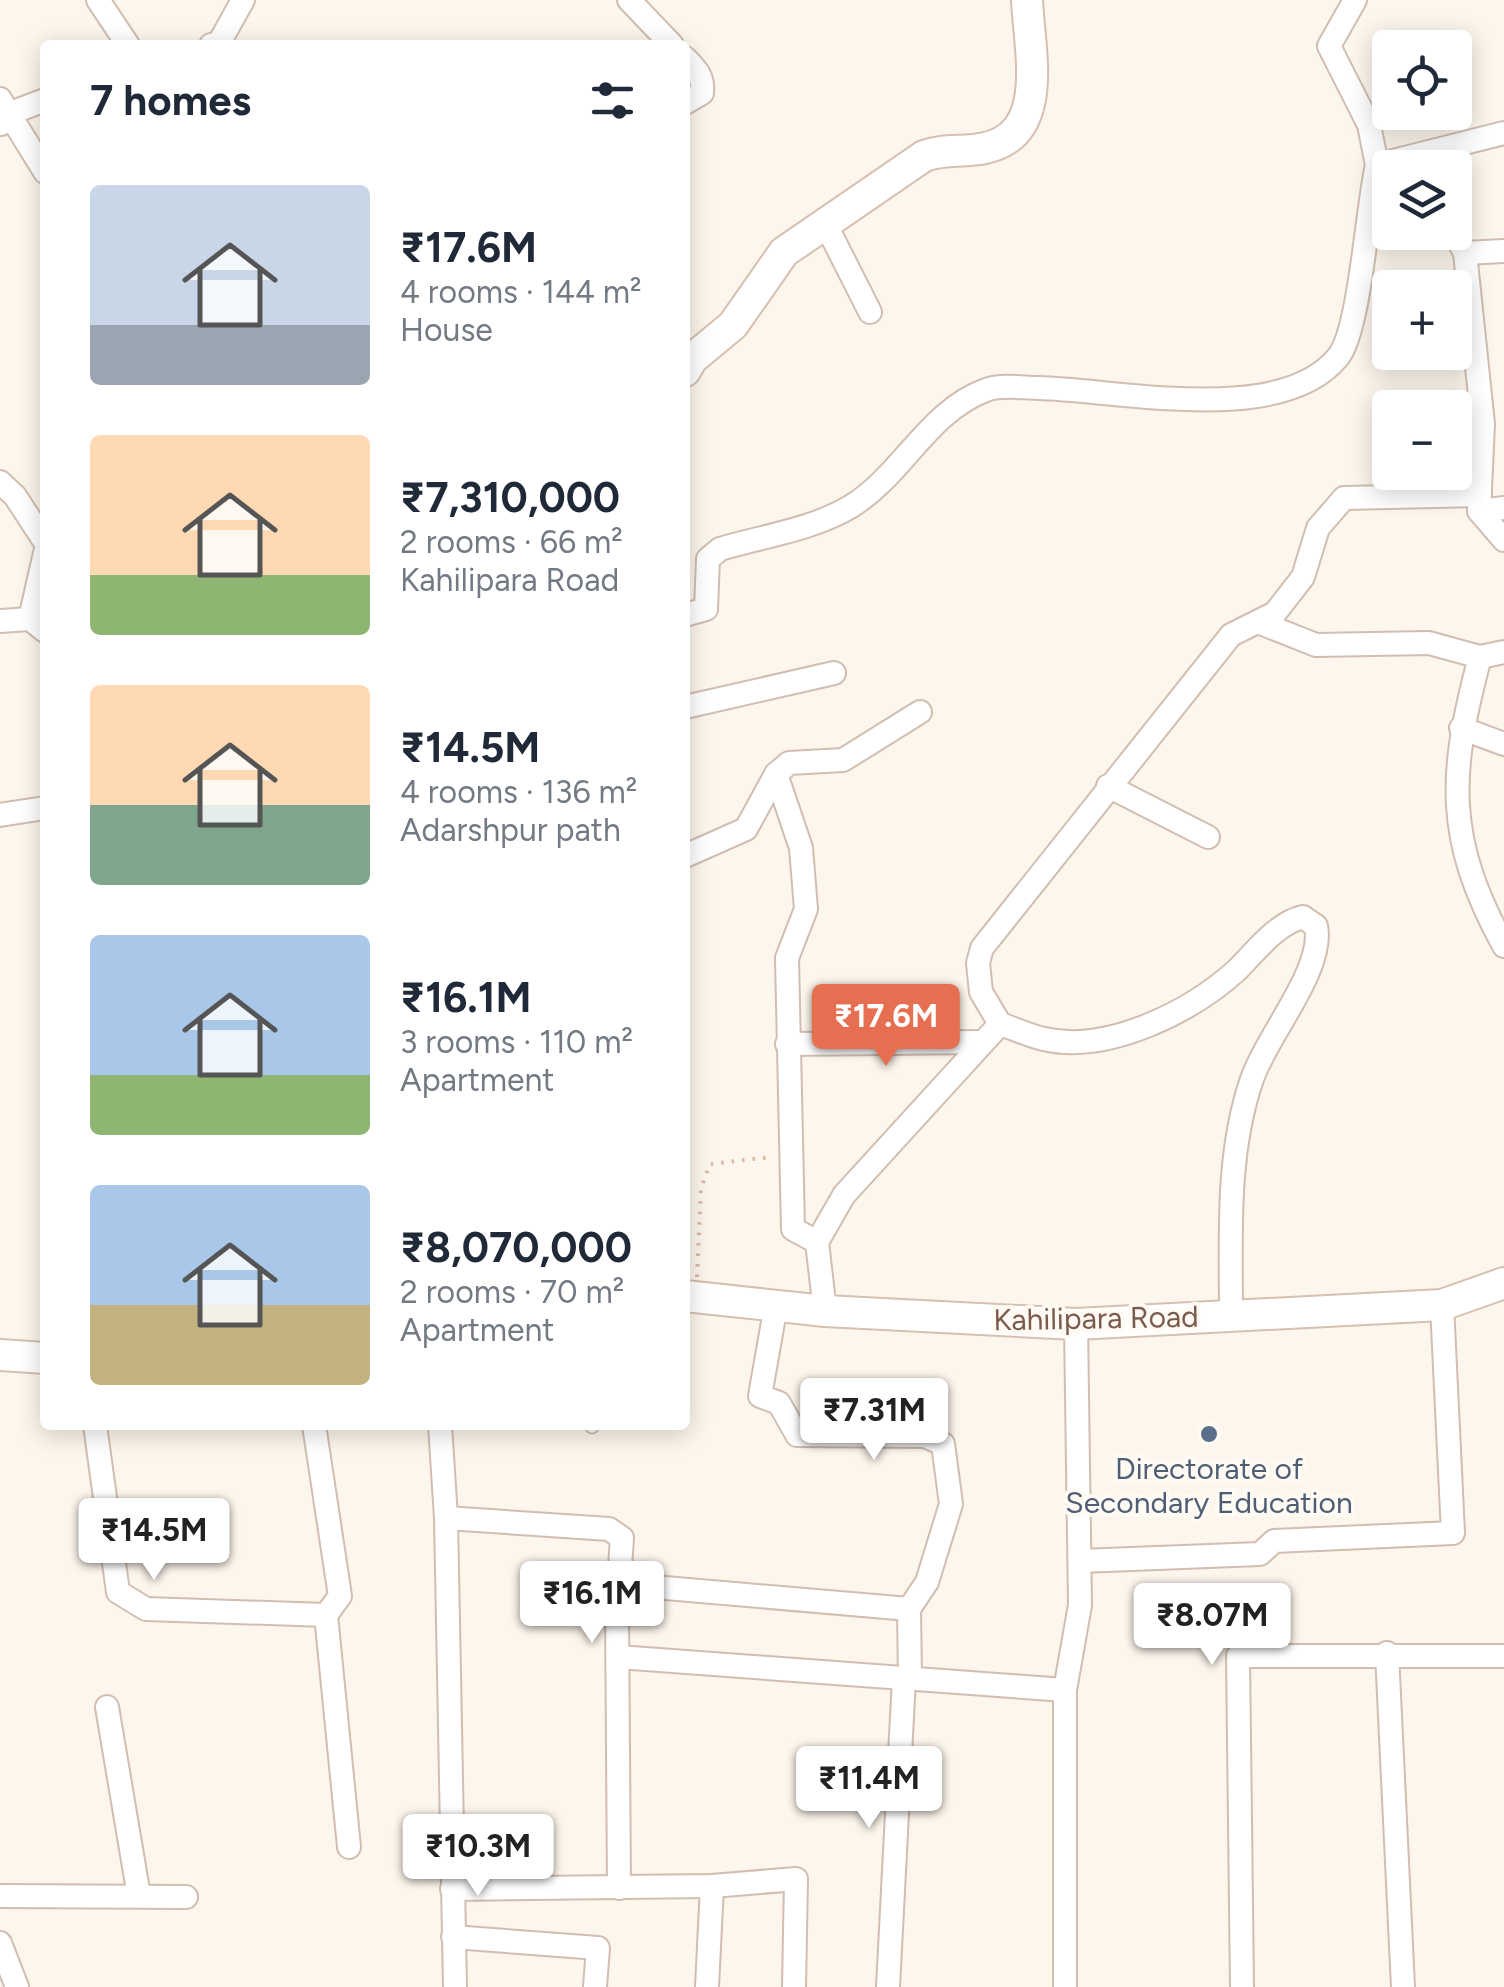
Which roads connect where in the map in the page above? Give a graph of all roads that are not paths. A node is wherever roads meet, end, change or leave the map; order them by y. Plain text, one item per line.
1 (98, 0) edge
2 (244, 0) edge
3 (630, 0) edge
4 (1026, 0) edge
5 (1355, 0) edge
6 (125, 40) edge
7 (221, 40) edge
8 (667, 40) edge
9 (690, 63) edge
10 (690, 100) edge
11 (40, 102) edge
12 (3, 113) edge
13 (1504, 134) edge
14 (1374, 150) edge
15 (1451, 150) edge
16 (40, 165) edge
17 (1372, 196) edge
18 (826, 225) junction
19 (1472, 245) edge
20 (1461, 250) edge
21 (1504, 251) edge
22 (870, 312) dead end
23 (690, 362) edge
24 (0, 482) edge
25 (1479, 503) junction
26 (1504, 508) edge
27 (40, 533) edge
28 (1504, 540) edge
29 (40, 588) edge
30 (690, 614) edge
31 (0, 621) edge
32 (1258, 622) junction
33 (37, 625) edge
34 (1504, 652) edge
35 (1480, 657) junction
36 (834, 673) dead end
37 (690, 706) edge
38 (920, 712) dead end
39 (1461, 728) junction
40 (1504, 744) edge
41 (776, 774) junction
42 (1108, 786) junction
43 (40, 809) edge
44 (0, 815) edge
45 (1208, 837) dead end
46 (690, 854) edge
47 (1504, 946) edge
48 (1000, 1024) junction
49 (983, 1042) junction
50 (787, 1044) junction
51 (817, 1242) junction
52 (1504, 1283) edge
53 (691, 1291) edge
54 (1442, 1304) junction
55 (776, 1305) junction
56 (826, 1311) junction
57 (1231, 1316) junction
58 (1076, 1324) junction
59 (0, 1356) edge
60 (40, 1358) edge
61 (96, 1430) edge
62 (315, 1430) edge
63 (440, 1430) edge
64 (446, 1518) junction
65 (1080, 1561) junction
66 (619, 1584) junction
67 (333, 1606) junction
68 (909, 1609) junction
69 (1387, 1654) junction
70 (1504, 1656) edge
71 (618, 1657) junction
72 (907, 1679) junction
73 (1065, 1690) junction
74 (108, 1708) dead end
75 (349, 1847) dead end
76 (712, 1886) junction
77 (619, 1888) junction
78 (452, 1889) junction
79 (0, 1896) edge
80 (138, 1896) junction
81 (186, 1897) dead end
82 (453, 1936) junction
83 (0, 1943) edge
84 (16, 1987) edge
85 (455, 1987) edge
86 (594, 1987) edge
87 (707, 1987) edge
88 (794, 1987) edge
89 (888, 1987) edge
90 (1065, 1987) edge
91 (1242, 1987) edge
92 (1403, 1987) edge

1 - 6 street
2 - 7 street
3 - 8 street
4 - 18 main road
5 - 14 street
9 - 10 street
11 - 12 street
12 - 16 street
13 - 15 street
17 - 30 street
18 - 22 street
18 - 23 main road
19 - 21 street
20 - 25 street
24 - 27 street
25 - 26 street
25 - 28 street
25 - 32 street
29 - 33 street
31 - 33 street
32 - 35 street
32 - 42 street
34 - 35 street
35 - 39 street
36 - 37 street
38 - 41 street
39 - 40 street
39 - 47 street
41 - 46 street
41 - 50 street
42 - 45 street
42 - 48 street
43 - 44 street
48 - 49 street
48 - 57 street
49 - 50 street
49 - 51 street
50 - 51 street
51 - 56 street
52 - 54 main road, Kahilipara Road
53 - 55 main road, Kahilipara Road
54 - 57 main road, Kahilipara Road
54 - 65 street
55 - 56 main road, Kahilipara Road
55 - 68 street
56 - 58 main road, Kahilipara Road
57 - 58 main road, Kahilipara Road
58 - 65 street
59 - 60 main road
61 - 67 street
62 - 67 street
63 - 64 street
64 - 66 street
64 - 78 street
65 - 73 street
66 - 68 street
66 - 71 street
67 - 75 street
68 - 72 street
69 - 70 street
69 - 91 street
69 - 92 street
71 - 72 street
71 - 77 street
72 - 73 street
72 - 89 street
73 - 90 street
74 - 80 street
76 - 77 street
76 - 87 street
76 - 88 street
77 - 78 street
78 - 82 street
79 - 80 street
80 - 81 street
82 - 85 street
82 - 86 street
83 - 84 street

